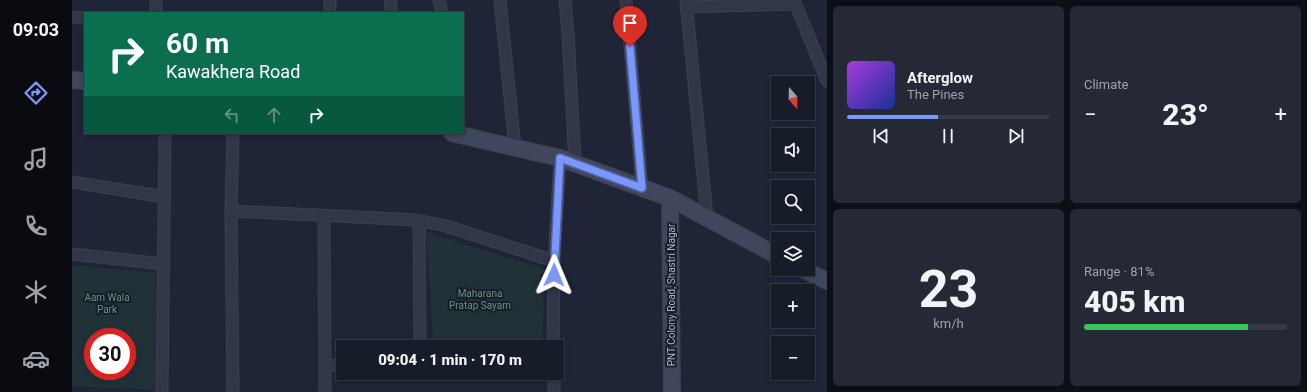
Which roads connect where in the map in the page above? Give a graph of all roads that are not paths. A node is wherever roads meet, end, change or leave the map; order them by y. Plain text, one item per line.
1 (156, 0) edge
2 (330, 0) edge
3 (390, 0) edge
4 (439, 0) edge
5 (500, 0) edge
6 (565, 0) edge
7 (626, 0) edge
8 (795, 2) edge
9 (686, 3) edge
10 (156, 12) edge
11 (330, 12) edge
12 (392, 12) edge
13 (442, 12) edge
14 (72, 17) edge
15 (84, 18) edge
16 (72, 80) edge
17 (84, 81) edge
18 (827, 81) edge
19 (165, 134) edge
20 (233, 134) edge
21 (459, 134) edge
22 (515, 147) junction
23 (560, 158) junction
24 (576, 163) junction
25 (72, 182) edge
26 (642, 188) junction
27 (165, 197) junction
28 (670, 198) junction
29 (231, 211) junction
30 (324, 215) junction
31 (707, 218) junction
32 (420, 221) junction
33 (771, 252) edge
34 (72, 254) edge
35 (554, 261) junction
36 (164, 264) junction
37 (815, 275) edge
38 (827, 281) edge
39 (420, 340) edge
40 (553, 340) edge
41 (336, 365) edge
42 (325, 366) junction
43 (554, 380) edge
44 (162, 392) edge
45 (233, 392) edge
46 (325, 392) edge
47 (554, 392) edge
48 (672, 392) edge

1 - 10 street
2 - 11 street
3 - 12 street
4 - 13 street
5 - 22 street
6 - 24 street
7 - 26 street
8 - 9 street
8 - 18 street
9 - 31 street
14 - 15 street
16 - 17 street
19 - 27 street
20 - 29 street
21 - 22 street
22 - 23 street
23 - 24 street
23 - 35 street
24 - 26 street
25 - 27 street
26 - 28 street
27 - 36 street
28 - 31 street
28 - 48 street, PNT Colony Road, Shastri Nagar
29 - 30 street
29 - 45 street
30 - 32 street
30 - 42 street
31 - 33 street
32 - 35 street
32 - 39 street
34 - 36 street
35 - 40 street
36 - 44 street
37 - 38 street
41 - 42 street
42 - 46 street
43 - 47 street

